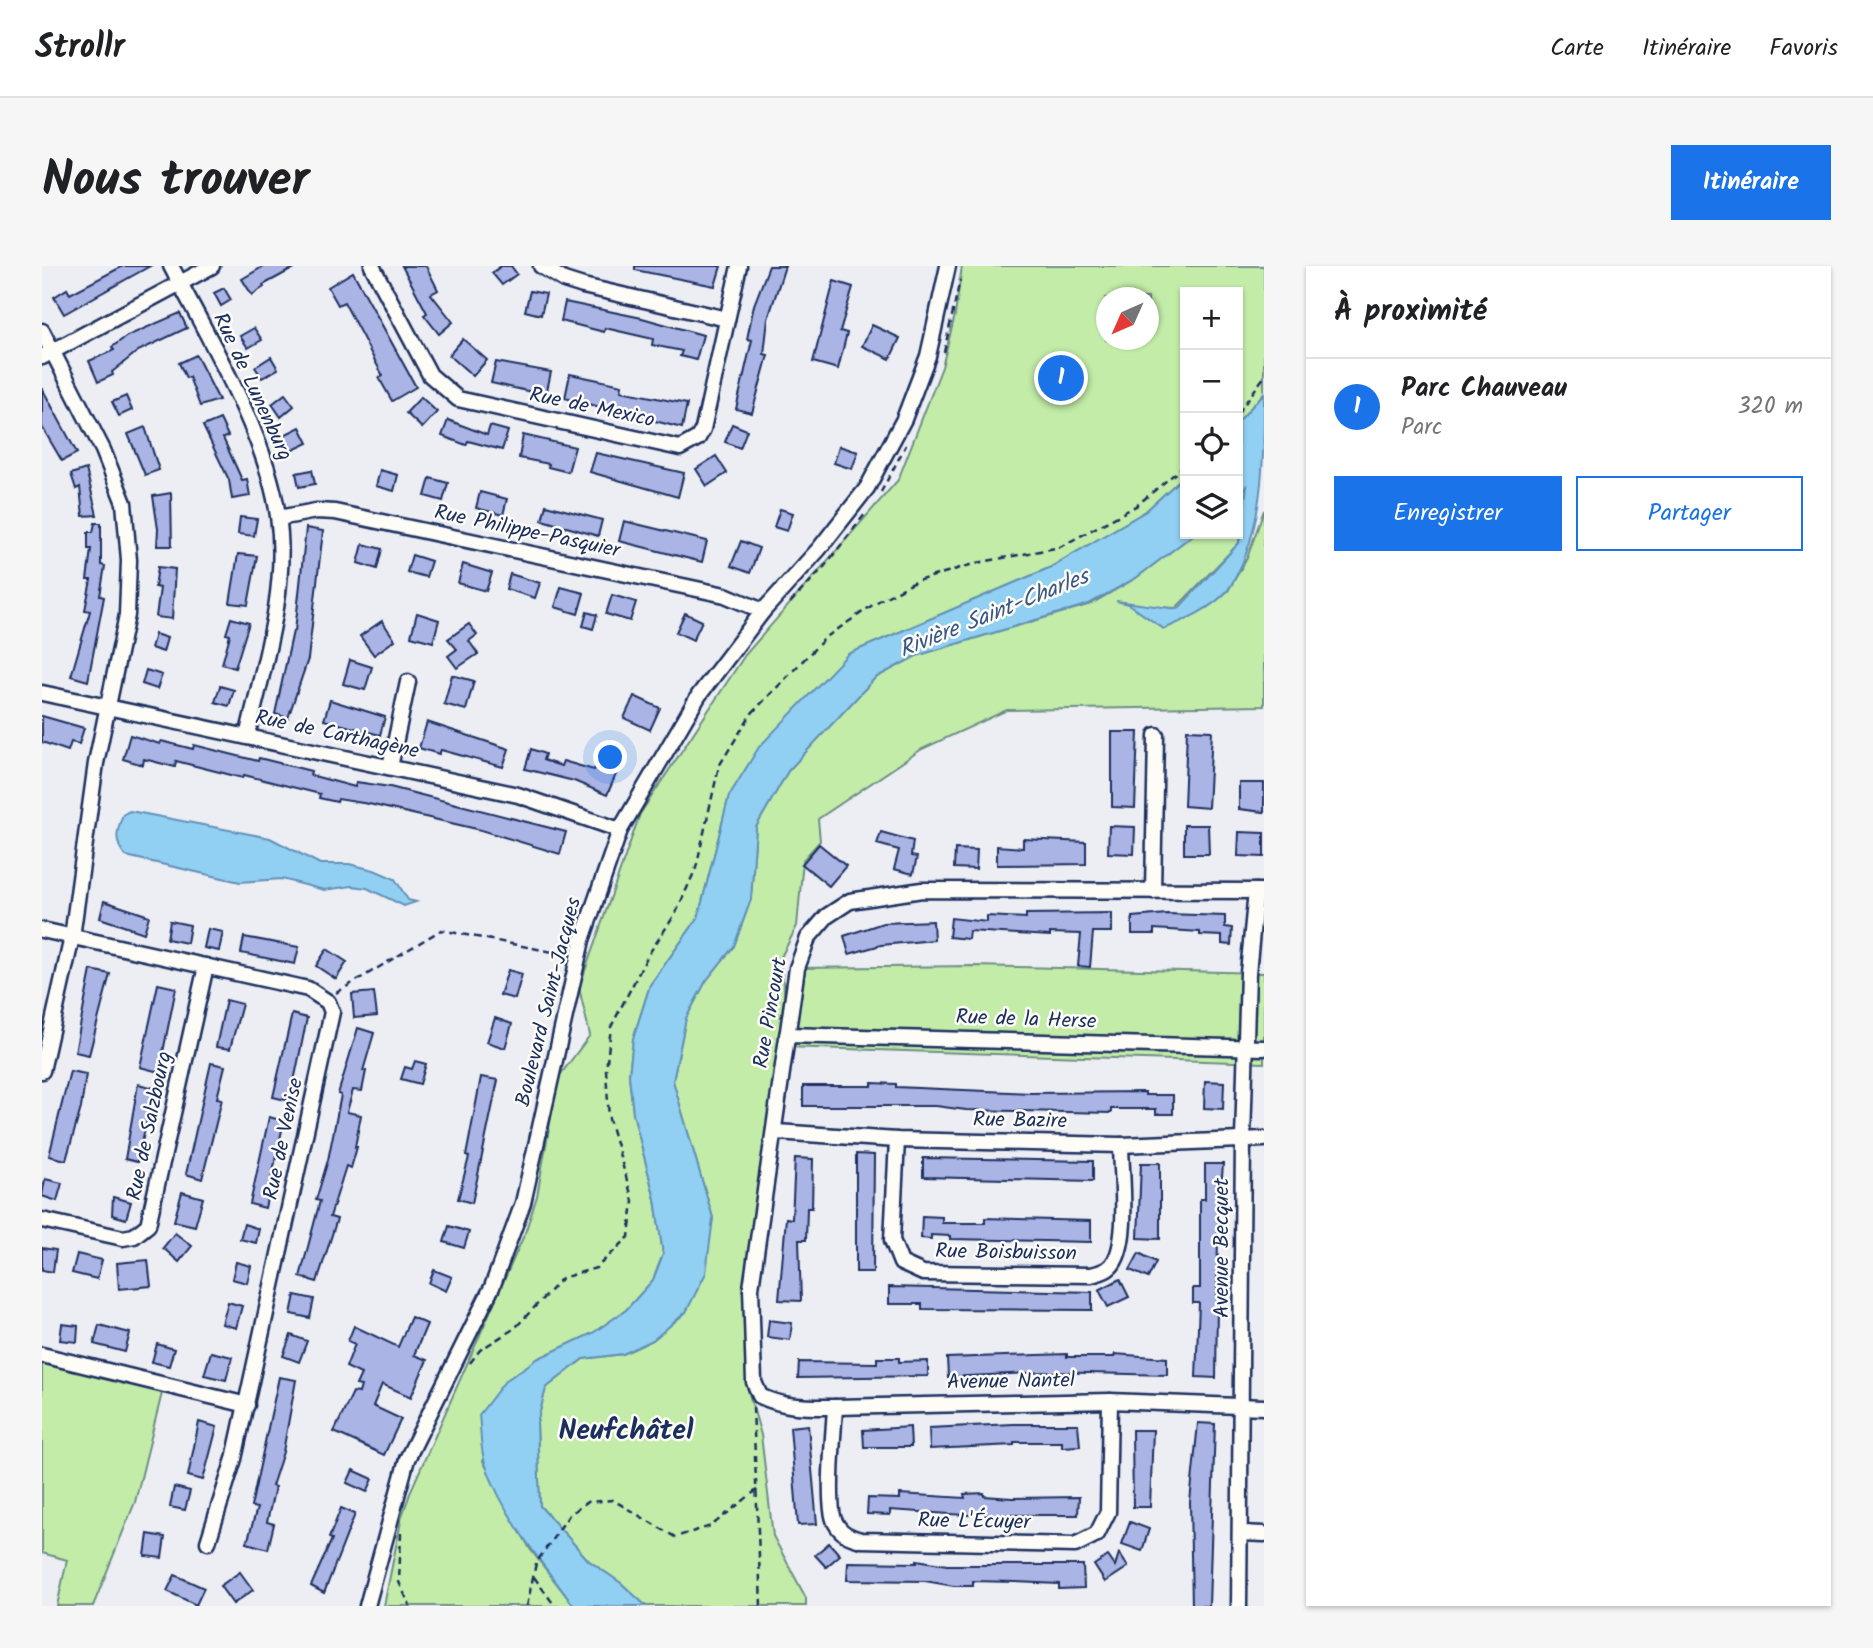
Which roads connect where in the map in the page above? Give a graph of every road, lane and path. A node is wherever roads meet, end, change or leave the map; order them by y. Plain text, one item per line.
1 (171, 266) edge
2 (212, 266) edge
3 (372, 266) edge
4 (541, 266) edge
5 (739, 266) edge
6 (948, 266) edge
7 (180, 284) junction
8 (727, 319) junction
9 (42, 331) edge
10 (47, 354) edge
11 (1264, 377) edge
12 (1243, 406) edge
13 (1180, 469) edge
14 (279, 518) junction
15 (763, 611) junction
16 (408, 682) dead end
17 (42, 693) edge
18 (109, 708) junction
19 (1156, 735) dead end
20 (247, 737) junction
21 (390, 767) junction
22 (620, 831) junction
23 (1153, 891) junction
24 (1260, 891) edge
25 (42, 930) edge
26 (72, 937) junction
27 (577, 958) junction
28 (206, 966) junction
29 (328, 1002) junction
30 (787, 1035) junction
31 (1247, 1047) junction
32 (1264, 1048) edge
33 (42, 1071) edge
34 (776, 1132) junction
35 (1243, 1138) junction
36 (1264, 1139) edge
37 (897, 1140) junction
38 (1121, 1145) junction
39 (42, 1220) edge
40 (42, 1355) edge
41 (465, 1370) dead end
42 (760, 1396) junction
43 (1110, 1401) junction
44 (247, 1405) junction
45 (1243, 1406) junction
46 (835, 1407) junction
47 (1264, 1407) edge
48 (758, 1489) junction
49 (401, 1530) dead end
50 (1241, 1533) junction
51 (1264, 1534) edge
52 (208, 1542) dead end
53 (534, 1576) junction
54 (368, 1606) edge
55 (410, 1606) edge
56 (527, 1606) edge
57 (555, 1606) edge
58 (761, 1606) edge
59 (1239, 1606) edge

1 - 7 street, Rue de Lunenburg
2 - 7 street
3 - 8 street, Rue de Mexico
4 - 8 street
5 - 8 street, Rue de Mexico
6 - 15 street, Boulevard Saint-Jacques
7 - 10 street
7 - 14 street, Rue de Lunenburg
9 - 10 street
10 - 18 street
11 - 12 path
13 - 41 path
14 - 15 street, Rue Philippe-Pasquier
14 - 20 street, Rue de Lunenburg
15 - 22 street, Boulevard Saint-Jacques
16 - 21 street
17 - 18 street, Rue de Carthagène
18 - 20 street, Rue de Carthagène
18 - 26 street
19 - 23 street
20 - 21 street, Rue de Carthagène
21 - 22 street, Rue de Carthagène
22 - 27 street, Boulevard Saint-Jacques
23 - 24 street, Rue Pincourt
23 - 30 street, Rue Pincourt
24 - 31 street, Avenue Becquet
25 - 26 street
26 - 28 street
26 - 33 street
27 - 29 path
27 - 54 street, Boulevard Saint-Jacques
28 - 29 street
28 - 39 street, Rue de Salzbourg
29 - 44 street, Rue de Venise
30 - 31 street, Rue de la Herse
30 - 34 street, Rue Pincourt
31 - 32 street, Rue de la Herse
31 - 35 street, Avenue Becquet
34 - 37 street, Rue Bazire
34 - 42 street, Rue Pincourt
35 - 36 street, Rue Bazire
35 - 38 street, Rue Bazire
35 - 45 street, Avenue Becquet
37 - 38 street, Rue Bazire
37 - 38 street, Rue Boisbuisson
40 - 44 street
42 - 46 street, Avenue Nantel
42 - 48 path
43 - 45 street, Avenue Nantel
43 - 46 street, Avenue Nantel
43 - 46 street, Rue L'Écuyer
44 - 52 street, Rue de Venise
45 - 47 street, Avenue Nantel
45 - 50 street, Avenue Becquet
48 - 53 path
48 - 58 path
49 - 55 path
50 - 51 street
50 - 59 street, Avenue Becquet
53 - 56 path
53 - 57 path

